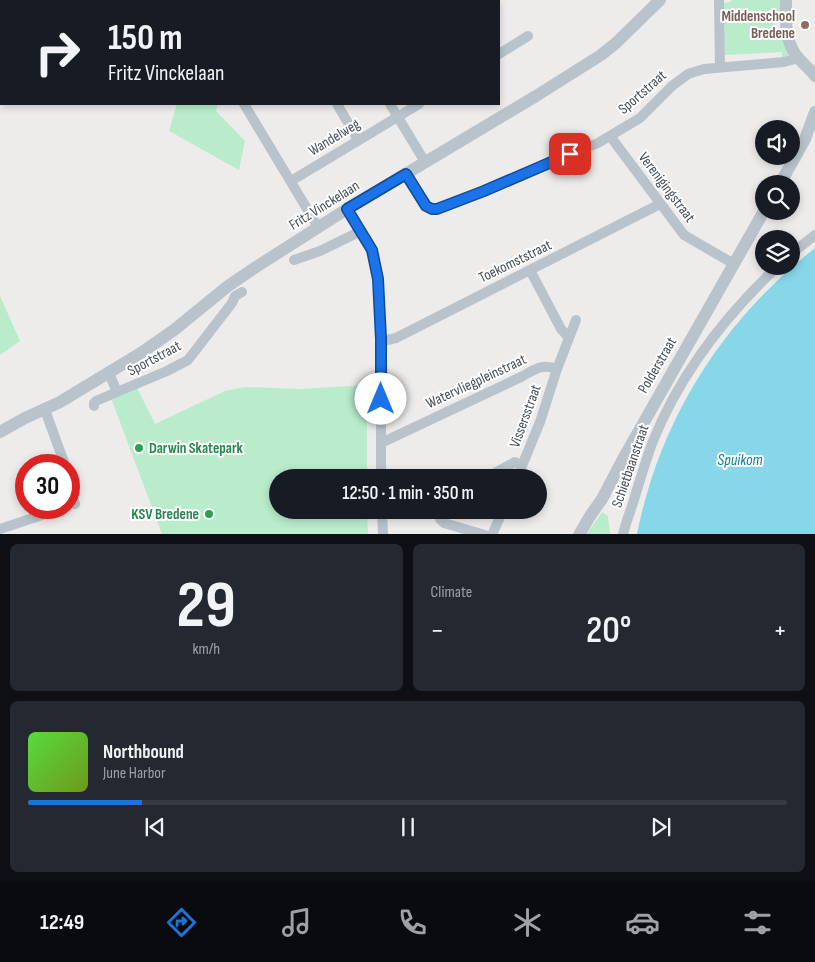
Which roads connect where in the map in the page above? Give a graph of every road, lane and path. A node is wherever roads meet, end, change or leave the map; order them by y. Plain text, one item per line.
1 (660, 0) edge
2 (719, 0) edge
3 (786, 0) edge
4 (528, 36) dead end
5 (500, 53) edge
6 (799, 58) junction
7 (720, 67) junction
8 (815, 76) edge
9 (245, 105) edge
10 (338, 105) edge
11 (391, 105) edge
12 (417, 105) edge
13 (815, 112) edge
14 (398, 116) junction
15 (610, 136) junction
16 (358, 140) junction
17 (425, 162) junction
18 (406, 174) junction
19 (785, 175) edge
20 (291, 181) junction
21 (660, 204) junction
22 (347, 209) junction
23 (759, 220) edge
24 (318, 227) junction
25 (361, 231) junction
26 (815, 235) edge
27 (800, 247) edge
28 (294, 260) dead end
29 (734, 264) junction
30 (530, 270) junction
31 (769, 275) edge
32 (235, 291) junction
33 (576, 320) dead end
34 (569, 338) junction
35 (381, 339) junction
36 (558, 369) junction
37 (109, 373) junction
38 (118, 392) junction
39 (94, 406) dead end
40 (45, 410) junction
41 (0, 432) edge
42 (381, 442) junction
43 (61, 454) edge
44 (522, 465) junction
45 (381, 469) edge
46 (502, 469) edge
47 (520, 469) edge
48 (30, 519) edge
49 (382, 519) edge
50 (440, 519) edge
51 (499, 519) edge
52 (0, 529) edge
53 (383, 534) edge
54 (485, 534) edge
55 (492, 534) edge
56 (579, 534) edge
57 (623, 534) edge

1 - 17 street, Fritz Vinckelaan
2 - 7 street
3 - 6 street
4 - 5 street
6 - 7 street, Sportstraat
6 - 8 street
7 - 15 street, Sportstraat
9 - 20 street
10 - 16 street
11 - 14 street
12 - 14 street, Wandelweg
13 - 19 street
14 - 16 street, Wandelweg
14 - 17 street
15 - 18 street, Sportstraat
15 - 21 street, Verenigingstraat
16 - 20 street, Wandelweg
17 - 18 street, Fritz Vinckelaan
18 - 22 street, Fritz Vinckelaan
20 - 24 street
21 - 29 street, Verenigingstraat
21 - 30 street, Toekomststraat
22 - 24 street, Fritz Vinckelaan
22 - 25 street
23 - 29 street, Polderstraat
24 - 32 street, Fritz Vinckelaan
25 - 28 street
25 - 35 street
26 - 27 street
29 - 56 street, Polderstraat
30 - 34 street
30 - 35 street, Toekomststraat
31 - 57 street, Schietbaanstraat
32 - 37 street, Fritz Vinckelaan
32 - 38 street, Sportstraat
33 - 34 street, Vissersstraat
34 - 36 street, Vissersstraat
35 - 42 street
36 - 42 street, Watervliegpleinstraat
36 - 44 street, Vissersstraat
37 - 38 street, Sportstraat
37 - 40 street, Fritz Vinckelaan
38 - 39 street, Sportstraat
40 - 41 street, Fritz Vinckelaan
40 - 43 street
42 - 45 street
44 - 46 street, Vissersstraat
44 - 47 street, Vissersstraat
48 - 52 street
49 - 53 street
50 - 54 street
51 - 55 street

